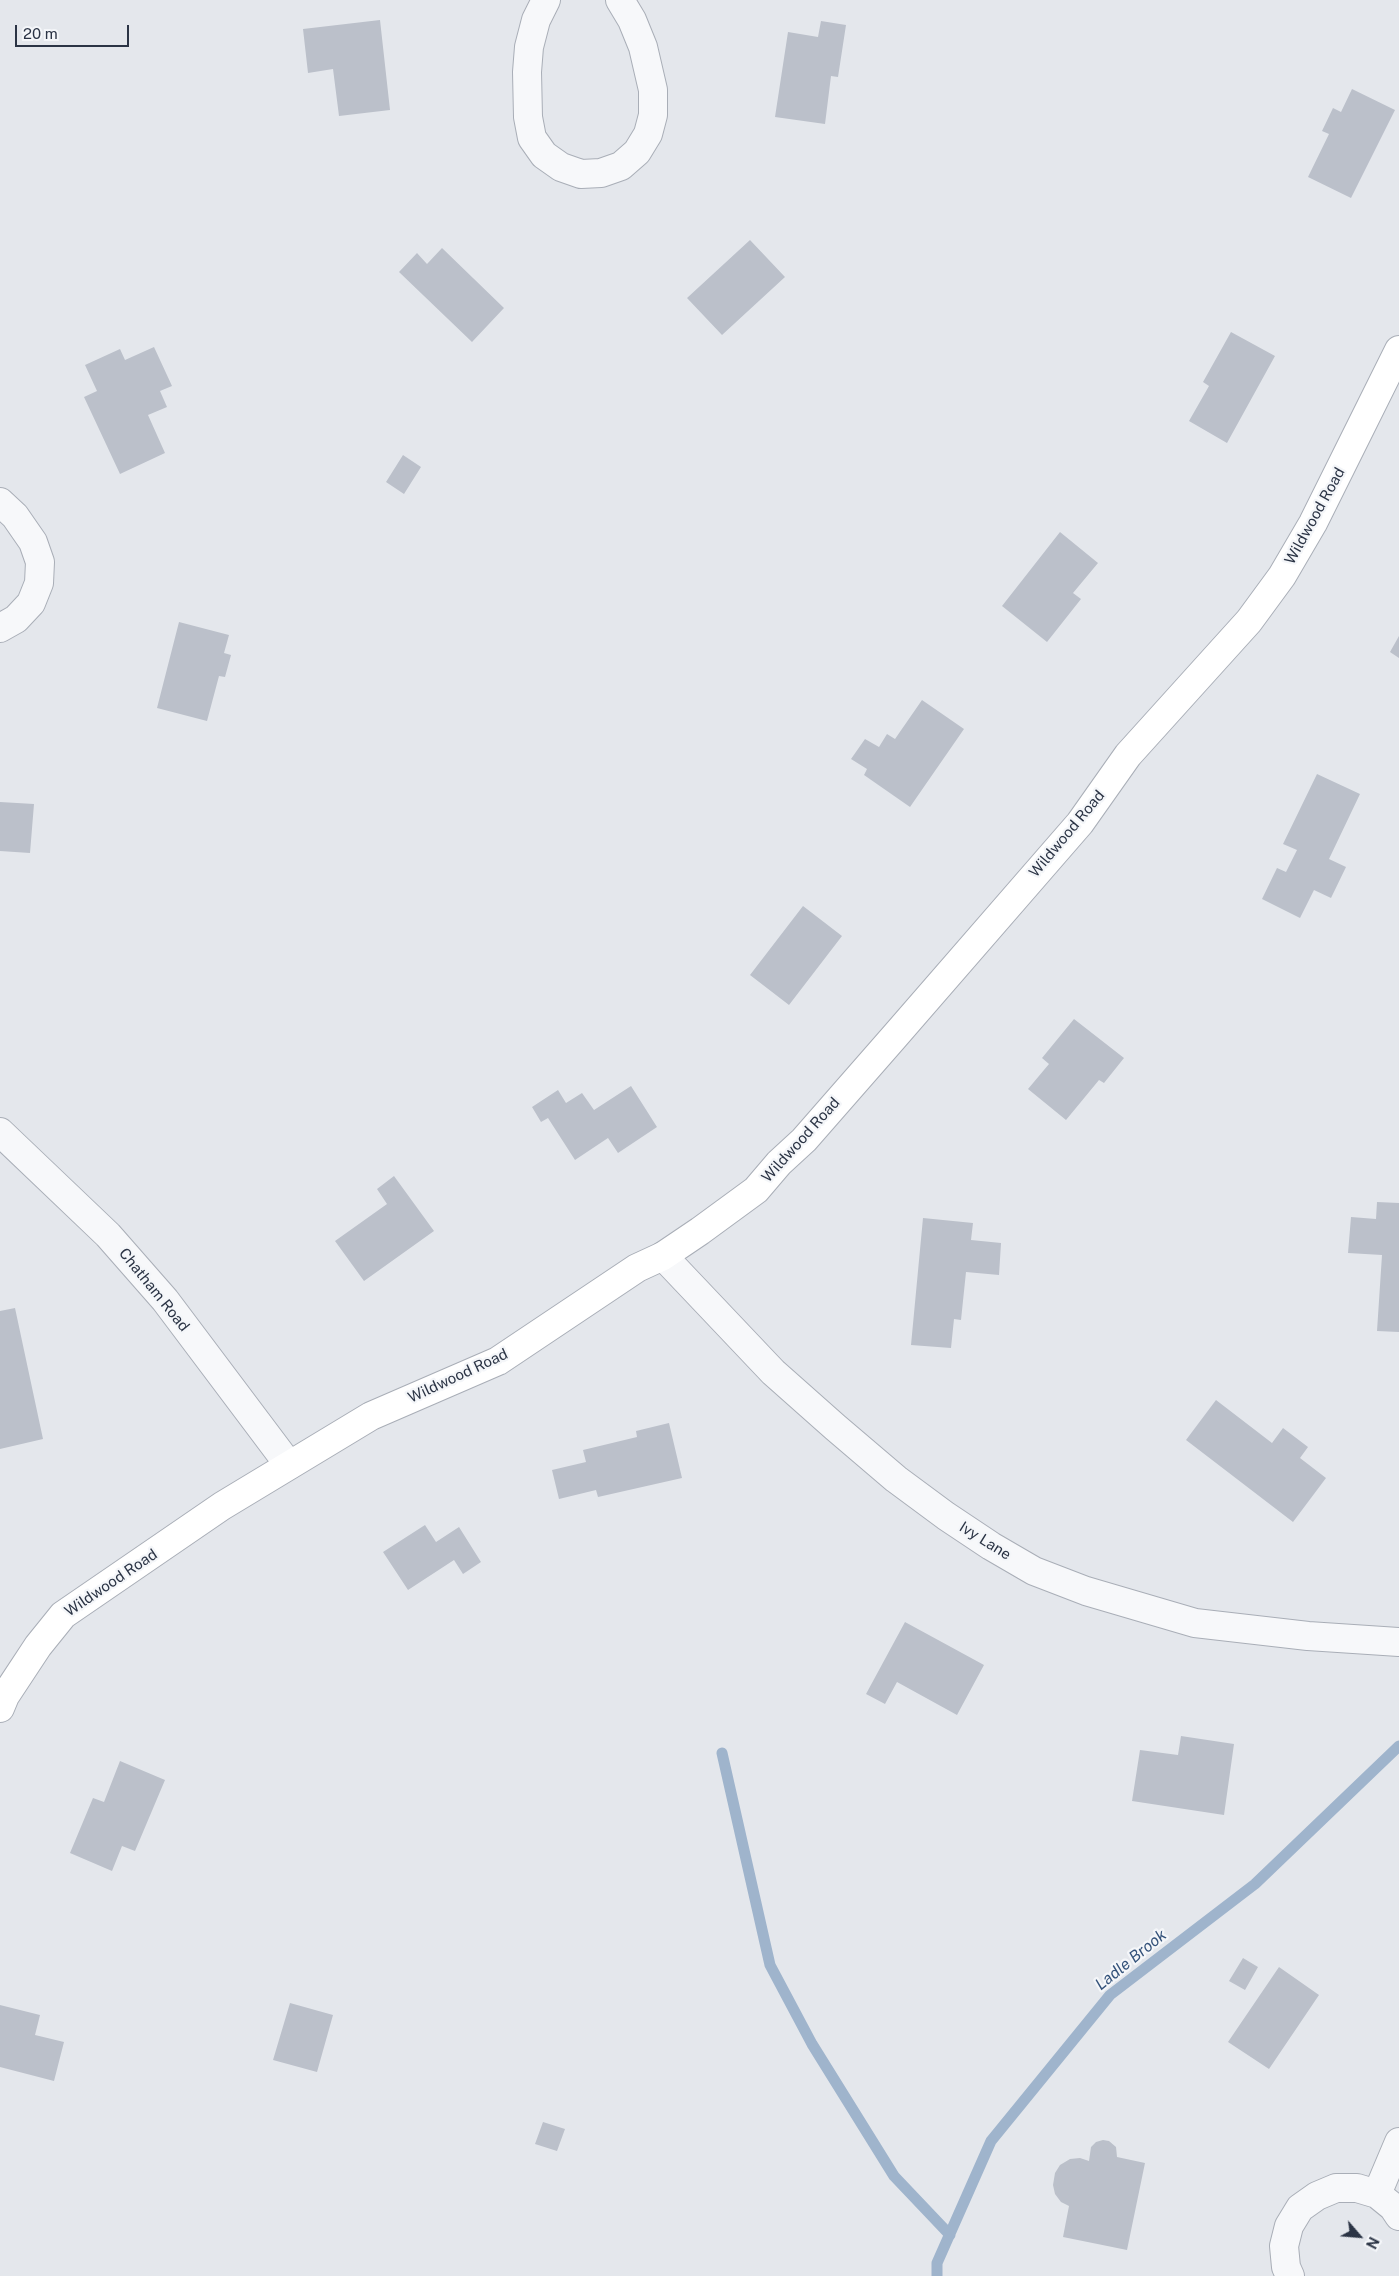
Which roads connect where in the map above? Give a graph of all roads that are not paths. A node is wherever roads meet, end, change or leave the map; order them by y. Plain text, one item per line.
1 (546, 0) edge
2 (620, 0) edge
3 (1399, 350) edge
4 (0, 502) edge
5 (0, 628) edge
6 (0, 1132) edge
7 (663, 1256) junction
8 (289, 1465) junction
9 (1399, 1642) edge
10 (0, 1708) edge
11 (1399, 2142) edge
12 (1376, 2194) junction
13 (1399, 2216) edge
14 (1290, 2276) edge

1 - 2 street
3 - 7 street, Wildwood Road
4 - 5 street
6 - 8 street, Chatham Road
7 - 8 street, Wildwood Road
7 - 9 street, Ivy Lane
8 - 10 street, Wildwood Road
11 - 12 street
12 - 13 street
12 - 14 street

